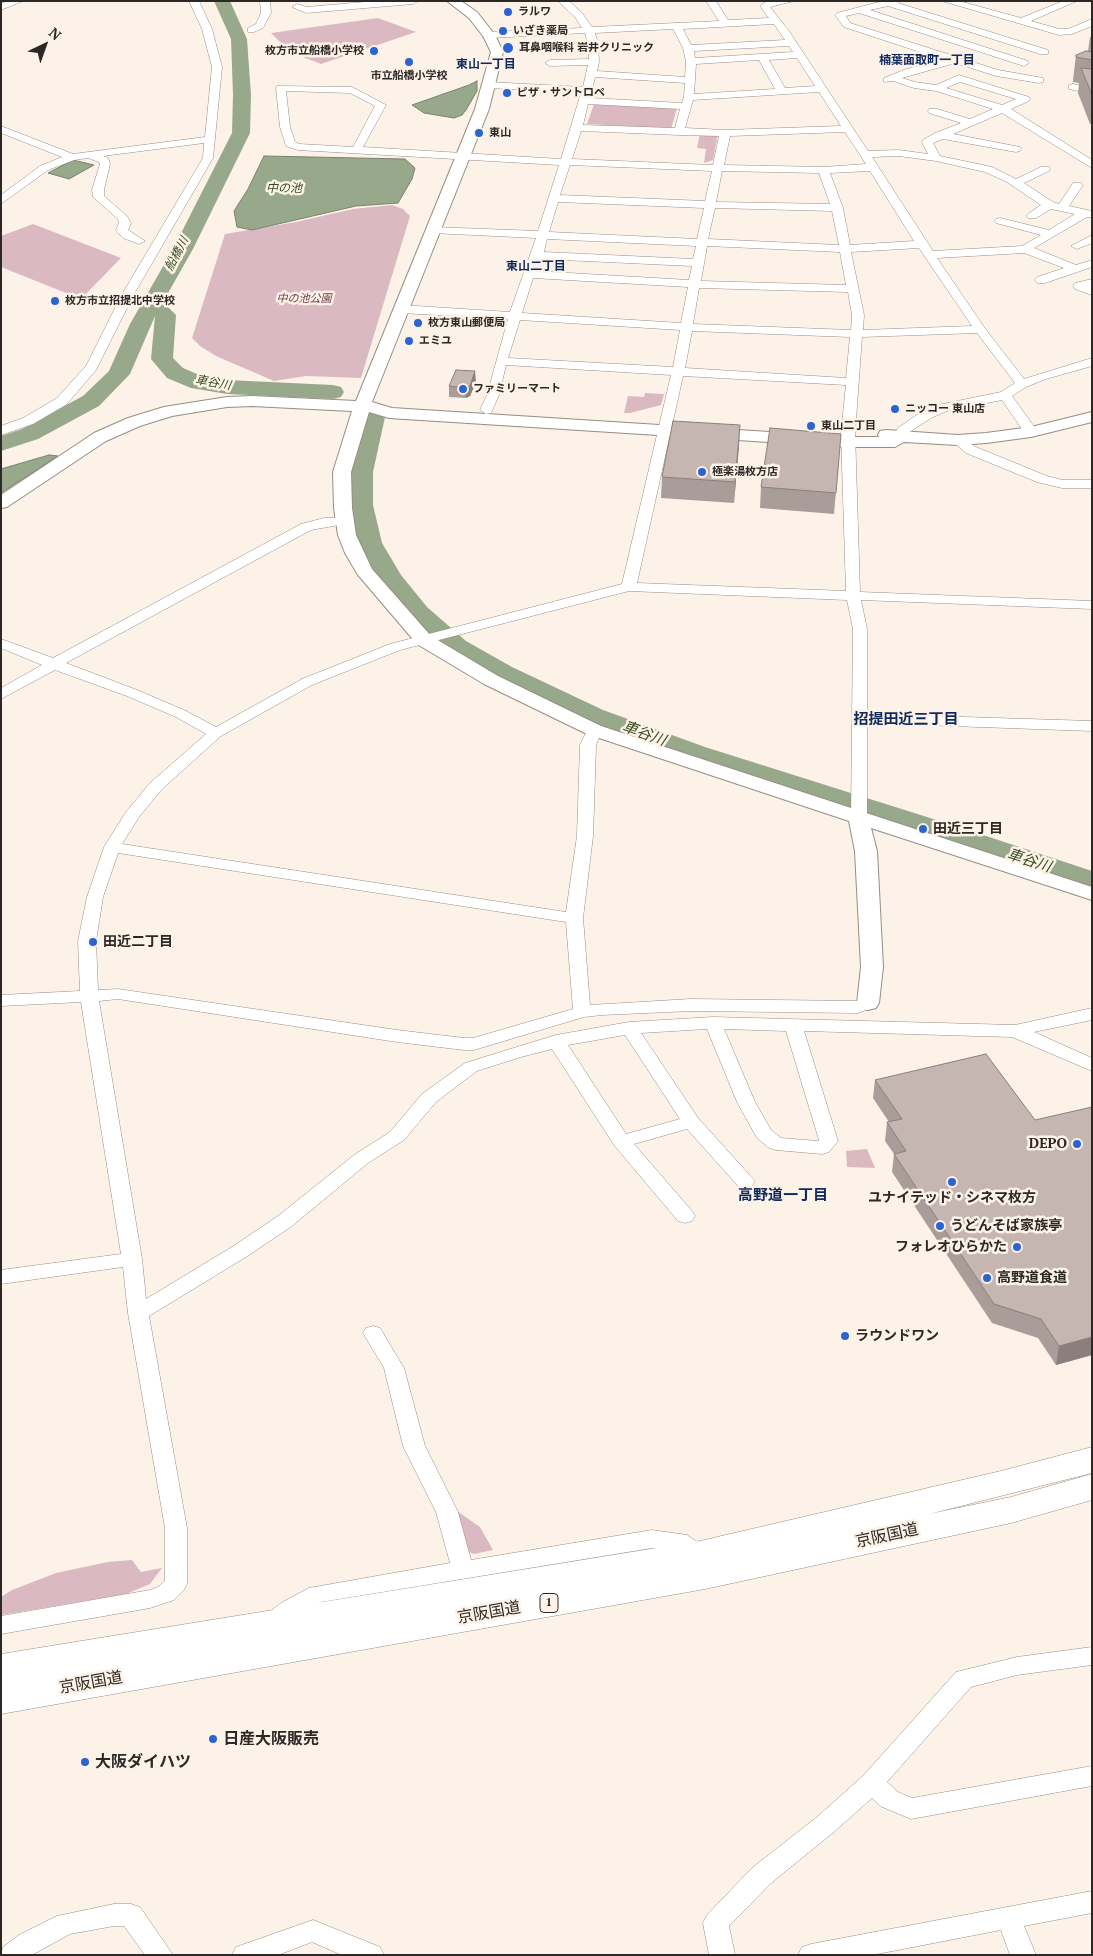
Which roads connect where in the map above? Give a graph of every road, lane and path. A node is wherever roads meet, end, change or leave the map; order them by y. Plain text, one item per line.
1 (18, 1) edge
2 (194, 1) edge
3 (277, 1) edge
4 (331, 1) edge
5 (413, 1) edge
6 (453, 1) edge
7 (563, 1) edge
8 (712, 1) edge
9 (789, 1) edge
10 (947, 1) edge
11 (1072, 1) edge
12 (892, 2) edge
13 (266, 3) edge
14 (766, 3) edge
15 (993, 4) dead end
16 (297, 7) dead end
17 (1, 8) edge
18 (346, 8) junction
19 (860, 10) junction
20 (979, 10) junction
21 (777, 21) junction
22 (725, 22) junction
23 (1021, 22) junction
24 (1092, 22) edge
25 (676, 25) junction
26 (965, 27) junction
27 (251, 30) dead end
28 (589, 30) junction
29 (489, 35) junction
30 (941, 36) junction
31 (792, 43) junction
32 (913, 47) junction
33 (688, 48) junction
34 (799, 55) junction
35 (762, 57) junction
36 (954, 60) junction
37 (691, 61) junction
38 (594, 62) junction
39 (550, 63) dead end
40 (1024, 63) junction
41 (590, 74) junction
42 (1025, 78) junction
43 (1039, 80) dead end
44 (488, 85) junction
45 (750, 85) dead end
46 (1073, 87) dead end
47 (937, 88) junction
48 (822, 89) junction
49 (586, 90) junction
50 (1092, 91) edge
51 (782, 92) junction
52 (688, 93) junction
53 (1025, 99) junction
54 (584, 101) junction
55 (1003, 109) junction
56 (933, 111) dead end
57 (970, 123) junction
58 (577, 128) junction
59 (848, 128) junction
60 (1, 129) edge
61 (679, 132) junction
62 (725, 133) junction
63 (997, 134) dead end
64 (940, 135) junction
65 (211, 139) junction
66 (978, 142) junction
67 (1016, 149) dead end
68 (356, 150) junction
69 (87, 154) junction
70 (865, 154) junction
71 (72, 156) junction
72 (462, 156) junction
73 (936, 158) junction
74 (564, 162) junction
75 (1092, 165) edge
76 (874, 167) junction
77 (1076, 167) dead end
78 (718, 168) junction
79 (1045, 169) dead end
80 (823, 170) junction
81 (1016, 183) junction
82 (1077, 185) dead end
83 (553, 198) junction
84 (1, 201) edge
85 (710, 205) junction
86 (1049, 205) junction
87 (837, 208) junction
88 (1062, 208) junction
89 (1089, 213) edge
90 (1032, 216) dead end
91 (1000, 221) dead end
92 (432, 230) junction
93 (1051, 234) junction
94 (543, 235) junction
95 (1092, 238) edge
96 (139, 241) dead end
97 (702, 242) junction
98 (922, 244) junction
99 (1077, 246) dead end
100 (844, 249) junction
101 (1024, 249) junction
102 (929, 255) junction
103 (538, 256) junction
104 (698, 263) junction
105 (1092, 263) edge
106 (1074, 268) junction
107 (528, 274) junction
108 (1040, 280) dead end
109 (1092, 282) edge
110 (694, 284) junction
111 (854, 289) junction
112 (1092, 291) edge
113 (401, 309) junction
114 (515, 317) junction
115 (687, 327) junction
116 (980, 329) junction
117 (857, 334) junction
118 (500, 361) junction
119 (1090, 365) edge
120 (678, 372) junction
121 (853, 382) junction
122 (1022, 384) junction
123 (1005, 395) junction
124 (368, 406) junction
125 (486, 410) junction
126 (1092, 417) edge
127 (664, 426) junction
128 (1, 430) edge
129 (1031, 432) junction
130 (848, 437) junction
131 (900, 437) junction
132 (958, 440) junction
133 (1092, 484) edge
134 (1, 503) edge
135 (345, 520) junction
136 (629, 587) junction
137 (853, 596) junction
138 (1092, 605) edge
139 (431, 638) junction
140 (1, 643) edge
141 (54, 664) junction
142 (1, 695) edge
143 (860, 718) junction
144 (1092, 726) edge
145 (594, 730) junction
146 (216, 734) junction
147 (859, 808) junction
148 (112, 847) junction
149 (1092, 894) edge
150 (574, 918) junction
151 (89, 995) junction
152 (1, 1001) edge
153 (868, 1003) joint
154 (582, 1012) junction
155 (1092, 1014) edge
156 (713, 1023) junction
157 (793, 1025) junction
158 (629, 1028) junction
159 (1015, 1031) junction
160 (556, 1042) junction
161 (1092, 1065) edge
162 (691, 1122) junction
163 (621, 1141) junction
164 (745, 1182) dead end
165 (685, 1216) dead end
166 (132, 1259) junction
167 (1, 1278) edge
168 (138, 1313) junction
169 (373, 1333) dead end
170 (1092, 1460) edge
171 (1092, 1487) edge
172 (700, 1555) junction
173 (463, 1570) junction
174 (1, 1625) edge
175 (269, 1625) junction
176 (1092, 1656) edge
177 (1, 1669) edge
178 (1, 1699) edge
179 (1092, 1776) edge
180 (872, 1783) junction
181 (1092, 1902) edge
182 (1009, 1919) junction
183 (12, 1955) edge
184 (160, 1955) edge
185 (245, 1955) edge
186 (371, 1955) edge
187 (722, 1955) edge
188 (811, 1955) edge
189 (1023, 1955) edge

1 - 17 street
2 - 65 street
3 - 13 street
4 - 18 street
5 - 18 street
6 - 29 street
7 - 28 street
8 - 22 street
9 - 14 street
10 - 20 street
11 - 23 street
12 - 19 street
12 - 26 street
13 - 27 street
14 - 21 street
15 - 20 street
16 - 18 street
19 - 30 street
19 - 32 street
20 - 23 street
21 - 22 street
21 - 31 street
22 - 25 street
23 - 24 street
25 - 28 street
25 - 33 street
26 - 30 street
26 - 40 street
28 - 29 street
28 - 38 street
29 - 44 street
30 - 32 street
30 - 40 street
31 - 33 street
31 - 34 street
32 - 36 street
33 - 37 street
34 - 35 street
34 - 48 street
35 - 37 street
35 - 51 street
36 - 42 street
36 - 47 street
37 - 52 street
38 - 39 street
38 - 41 street
40 - 42 street
41 - 49 street
41 - 52 street
42 - 43 street
42 - 53 street
44 - 49 street
44 - 72 street
45 - 52 street
46 - 50 street
47 - 53 street
47 - 55 street
48 - 51 street
48 - 59 street
49 - 54 street
51 - 52 street
52 - 54 street
52 - 61 street
53 - 55 street
54 - 58 street
55 - 57 street
55 - 75 street
56 - 57 street
57 - 64 street
58 - 61 street
58 - 74 street
59 - 62 street
59 - 70 street
60 - 71 street
61 - 62 street
62 - 78 street
63 - 66 street
64 - 66 street
64 - 73 street
65 - 69 street
65 - 128 street
66 - 67 street
68 - 68 street
68 - 72 street
69 - 71 street
69 - 96 street
70 - 73 street
70 - 76 street
71 - 84 street
72 - 74 street
72 - 92 street
73 - 81 street
74 - 78 street
74 - 83 street
75 - 77 street
76 - 80 street
76 - 98 street
78 - 80 street
78 - 85 street
79 - 81 street
80 - 87 street
81 - 86 street
82 - 88 street
83 - 85 street
83 - 94 street
85 - 87 street
85 - 97 street
86 - 88 street
86 - 90 street
87 - 100 street
88 - 89 street
89 - 93 street
91 - 93 street
92 - 94 street
92 - 113 street
93 - 101 street
94 - 97 street
94 - 103 street
95 - 99 street
97 - 100 street
97 - 104 street
98 - 100 street
98 - 102 street
100 - 111 street
101 - 102 street
101 - 106 street
102 - 116 street
103 - 104 street
103 - 107 street
104 - 110 street
105 - 106 street
106 - 108 street
107 - 110 street
107 - 114 street
109 - 112 street
110 - 111 street
110 - 115 street
111 - 117 street
113 - 114 street
113 - 124 street
114 - 115 street
114 - 118 street
115 - 117 street
115 - 120 street
116 - 117 street
116 - 122 street
117 - 121 street
118 - 120 street
118 - 125 street
119 - 122 street
120 - 121 street
120 - 127 street
121 - 130 street
122 - 123 street
123 - 129 street
123 - 131 street
124 - 125 street
124 - 127 street
124 - 134 street
124 - 135 street
125 - 127 street
126 - 129 street
127 - 130 street
127 - 136 street
129 - 132 street
130 - 131 street
130 - 137 street
131 - 132 street
132 - 133 street
135 - 139 street
135 - 141 street
136 - 137 street
136 - 139 street
137 - 138 street
137 - 143 street
139 - 145 street
139 - 146 street
140 - 141 street
141 - 142 street
141 - 146 street
143 - 144 street
143 - 147 street
145 - 147 street
145 - 150 street
146 - 148 street
147 - 149 street
147 - 153 street
148 - 150 street
148 - 151 street
150 - 154 street
151 - 152 street
151 - 154 street
151 - 166 street
153 - 154 street
155 - 159 street
156 - 157 street
156 - 157 street
156 - 158 street
157 - 159 street
158 - 160 street
158 - 162 street
159 - 161 street
160 - 163 street
160 - 168 street
162 - 163 street
162 - 164 street
163 - 165 street
166 - 167 street
166 - 168 street
168 - 174 street
169 - 173 street
170 - 172 highway, 京阪国道 / 1
171 - 178 highway, 京阪国道 / 1
172 - 173 street
172 - 175 highway, 京阪国道 / 1
173 - 175 street
175 - 177 highway, 京阪国道 / 1
176 - 180 street
179 - 180 street
180 - 187 street
181 - 182 street
182 - 188 street
182 - 189 street
183 - 184 street
185 - 186 street

